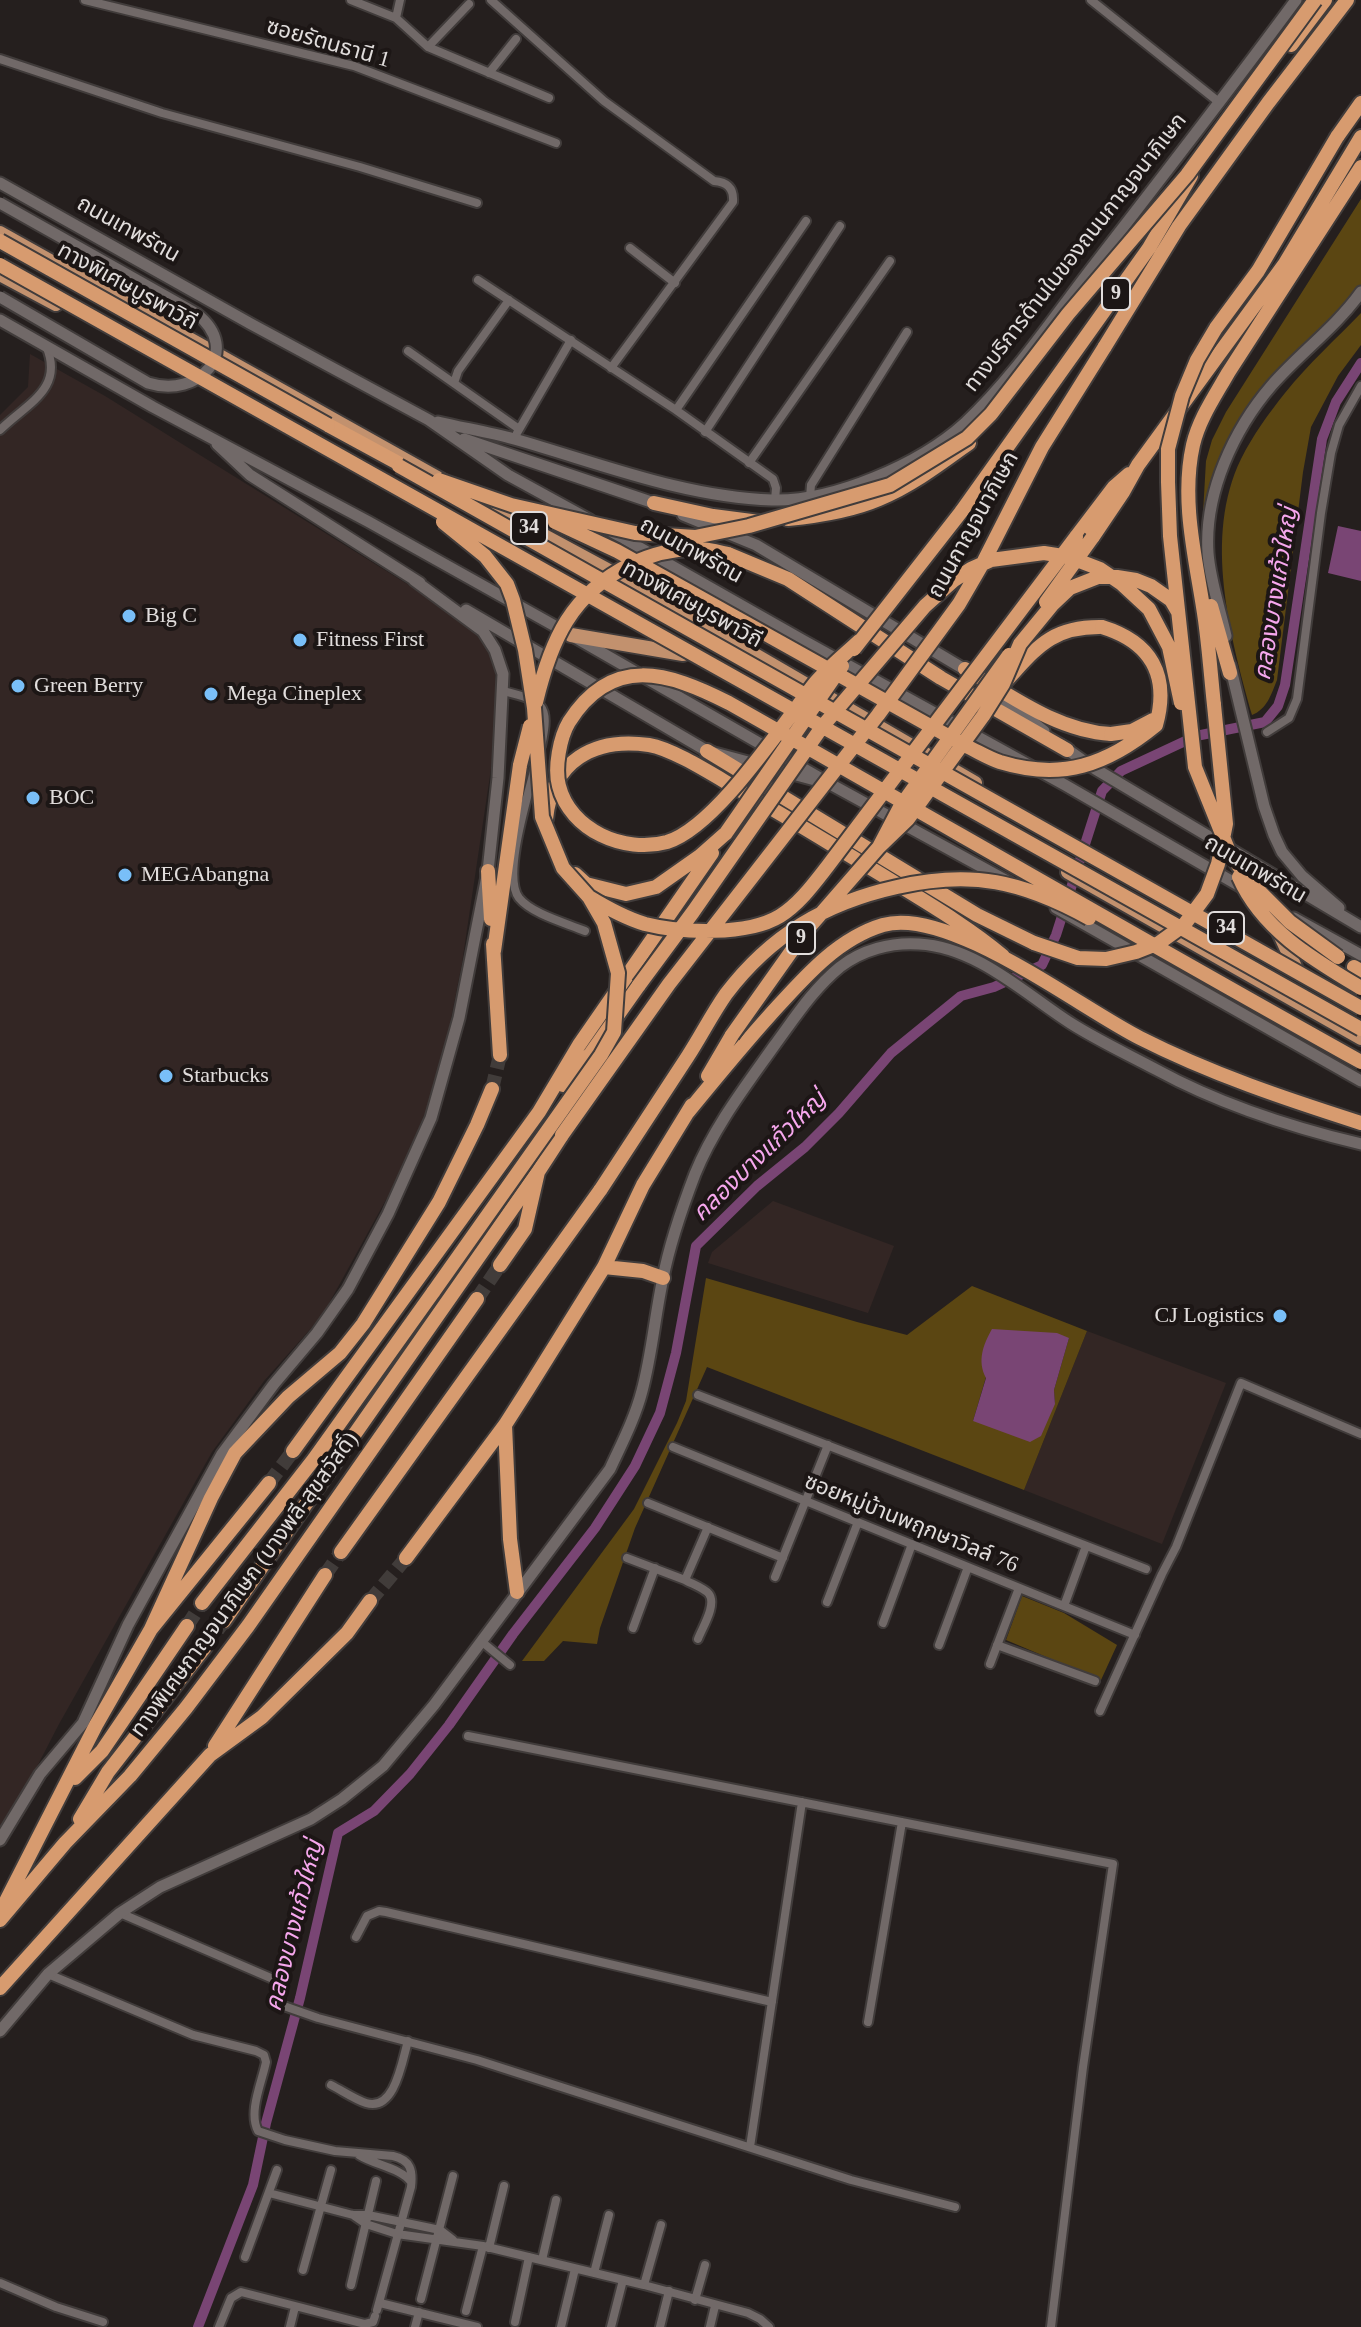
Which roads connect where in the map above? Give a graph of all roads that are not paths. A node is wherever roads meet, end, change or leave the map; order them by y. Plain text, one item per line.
1 (85, 0) edge
2 (351, 0) edge
3 (400, 0) edge
4 (491, 0) edge
5 (1091, 0) edge
6 (1296, 0) edge
7 (1315, 0) edge
8 (1325, 0) edge
9 (1347, 0) edge
10 (469, 4) dead end
11 (396, 18) junction
12 (516, 39) dead end
13 (428, 47) junction
14 (0, 59) edge
15 (489, 73) junction
16 (549, 98) dead end
17 (1220, 103) junction
18 (1361, 103) edge
19 (1361, 137) edge
20 (556, 143) dead end
21 (1361, 167) edge
22 (1192, 175) junction
23 (0, 183) edge
24 (1361, 186) edge
25 (1345, 192) junction
26 (0, 203) edge
27 (477, 203) dead end
28 (806, 221) dead end
29 (840, 226) dead end
30 (0, 233) edge
31 (0, 241) edge
32 (630, 248) dead end
33 (890, 261) dead end
34 (0, 265) edge
35 (0, 274) edge
36 (478, 280) dead end
37 (675, 283) junction
38 (1361, 292) edge
39 (0, 297) edge
40 (509, 300) junction
41 (0, 320) edge
42 (907, 332) dead end
43 (571, 340) junction
44 (46, 346) junction
45 (408, 351) dead end
46 (611, 368) junction
47 (454, 383) junction
48 (1361, 386) edge
49 (676, 410) junction
50 (429, 420) junction
51 (0, 430) edge
52 (705, 432) junction
53 (205, 433) junction
54 (450, 434) junction
55 (516, 434) junction
56 (749, 463) junction
57 (1138, 465) junction
58 (399, 466) junction
59 (390, 484) junction
60 (810, 497) junction
61 (775, 500) junction
62 (654, 503) junction
63 (511, 505) junction
64 (1189, 520) junction
65 (414, 580) junction
66 (571, 635) junction
67 (859, 641) junction
68 (683, 654) junction
69 (965, 669) junction
70 (1230, 673) junction
71 (1003, 684) junction
72 (503, 691) junction
73 (1267, 732) dead end
74 (1067, 750) junction
75 (707, 751) junction
76 (1195, 767) junction
77 (832, 785) junction
78 (726, 833) junction
79 (879, 847) junction
80 (1230, 854) junction
81 (488, 871) junction
82 (589, 897) junction
83 (1266, 902) junction
84 (1361, 926) edge
85 (585, 931) dead end
86 (494, 951) junction
87 (1003, 956) junction
88 (1338, 957) dead end
89 (1359, 965) edge
90 (1295, 967) junction
91 (633, 980) junction
92 (1361, 988) edge
93 (1361, 1006) edge
94 (1361, 1029) edge
95 (1361, 1038) edge
96 (500, 1055) tunnel mouth
97 (1361, 1062) edge
98 (1361, 1072) edge
99 (1361, 1081) edge
100 (492, 1089) tunnel mouth
101 (688, 1112) junction
102 (1361, 1123) edge
103 (1361, 1144) edge
104 (538, 1172) junction
105 (500, 1265) tunnel mouth
106 (604, 1267) junction
107 (663, 1278) junction
108 (477, 1299) tunnel mouth
109 (698, 1395) dead end
110 (505, 1425) junction
111 (1361, 1434) edge
112 (828, 1445) junction
113 (673, 1447) dead end
114 (293, 1451) tunnel mouth
115 (269, 1483) tunnel mouth
116 (806, 1501) junction
117 (648, 1503) dead end
118 (858, 1522) junction
119 (708, 1527) junction
120 (912, 1544) junction
121 (1086, 1546) junction
122 (341, 1552) tunnel mouth
123 (406, 1558) tunnel mouth
124 (627, 1558) dead end
125 (783, 1558) junction
126 (968, 1567) junction
127 (655, 1568) junction
128 (1146, 1569) dead end
129 (325, 1575) tunnel mouth
130 (775, 1577) dead end
131 (685, 1580) junction
132 (1019, 1588) junction
133 (517, 1592) junction
134 (370, 1601) tunnel mouth
135 (827, 1602) dead end
136 (202, 1603) tunnel mouth
137 (1064, 1606) junction
138 (224, 1621) tunnel mouth
139 (883, 1623) dead end
140 (187, 1626) tunnel mouth
141 (633, 1628) dead end
142 (151, 1629) junction
143 (1135, 1635) junction
144 (698, 1639) dead end
145 (481, 1641) junction
146 (939, 1645) dead end
147 (997, 1645) junction
148 (205, 1647) tunnel mouth
149 (990, 1664) dead end
150 (510, 1665) dead end
151 (1095, 1681) dead end
152 (1100, 1711) dead end
153 (468, 1736) dead end
154 (210, 1755) junction
155 (66, 1786) junction
156 (802, 1802) junction
157 (902, 1822) junction
158 (0, 1840) edge
159 (65, 1843) junction
160 (0, 1913) edge
161 (120, 1913) junction
162 (0, 1920) edge
163 (356, 1937) dead end
164 (48, 1974) junction
165 (280, 1982) dead end
166 (0, 1988) edge
167 (772, 2002) junction
168 (284, 2006) dead end
169 (868, 2022) dead end
170 (0, 2031) edge
171 (408, 2041) junction
172 (331, 2085) dead end
173 (750, 2147) junction
174 (277, 2170) dead end
175 (331, 2170) dead end
176 (453, 2176) dead end
177 (376, 2181) dead end
178 (504, 2186) dead end
179 (269, 2193) junction
180 (556, 2200) dead end
181 (322, 2207) junction
182 (955, 2207) dead end
183 (609, 2215) dead end
184 (367, 2219) junction
185 (400, 2221) junction
186 (661, 2225) dead end
187 (440, 2230) junction
188 (397, 2234) junction
189 (453, 2240) junction
190 (437, 2241) junction
191 (486, 2247) junction
192 (245, 2257) dead end
193 (529, 2257) junction
194 (542, 2260) junction
195 (705, 2265) dead end
196 (575, 2269) junction
197 (303, 2270) dead end
198 (594, 2273) junction
199 (623, 2280) junction
200 (0, 2283) edge
201 (351, 2285) dead end
202 (644, 2285) junction
203 (669, 2291) junction
204 (421, 2299) dead end
205 (695, 2300) junction
206 (715, 2306) junction
207 (295, 2307) junction
208 (378, 2310) junction
209 (466, 2311) dead end
210 (419, 2312) junction
211 (103, 2322) dead end
212 (515, 2322) dead end
213 (759, 2323) edge
214 (355, 2324) edge
215 (219, 2327) edge
216 (290, 2327) edge
217 (415, 2327) edge
218 (476, 2327) edge
219 (561, 2327) edge
220 (611, 2327) edge
221 (660, 2327) edge
222 (710, 2327) edge
223 (769, 2327) edge
224 (1051, 2327) edge

1 - 20 street, ซอยรัตนธานี 1
2 - 11 street
3 - 11 street
4 - 37 street
5 - 17 street
6 - 17 main road, ทางบริการด้านในของถนนกาญจนาภิเษก
7 - 63 highway, bridge
8 - 22 highway, ถนนกาญจนาภิเษก / 9
9 - 104 highway, ถนนกาญจนาภิเษก, bridge
10 - 13 street
11 - 13 street
12 - 15 street
13 - 15 street
14 - 27 street
15 - 16 street
17 - 60 main road, ทางบริการด้านในของถนนกาญจนาภิเษก
18 - 76 highway, bridge
19 - 57 highway, 9
21 - 25 highway
22 - 62 highway
22 - 67 highway, ถนนกาญจนาภิเษก / 9, bridge
23 - 50 main road, ถนนเทพรัตน / 34
24 - 25 highway
25 - 64 highway
26 - 39 main road, bridge
28 - 49 street
29 - 52 street
30 - 90 highway, 34, bridge
31 - 58 highway, ทางพิเศษบูรพาวิถี, bridge
32 - 37 street
33 - 56 street
34 - 59 highway, ทางพิเศษบูรพาวิถี, bridge
35 - 68 highway, 34
36 - 40 street
37 - 46 street
38 - 70 main road
40 - 43 street
40 - 47 street
41 - 44 main road
42 - 60 street
43 - 46 street
43 - 55 street
44 - 51 street
44 - 53 main road
45 - 47 street
46 - 49 street
47 - 55 street
48 - 73 street
49 - 52 street
50 - 54 main road, ถนนเทพรัตน / 34
50 - 55 main road, ทางบริการด้านในของถนนกาญจนาภิเษก
52 - 56 street
53 - 65 main road
53 - 66 main road
54 - 62 main road
54 - 83 main road, ถนนเทพรัตน / 34
55 - 61 main road, ทางบริการด้านในของถนนกาญจนาภิเษก
56 - 61 street
57 - 79 highway, 9, bridge
57 - 82 highway, bridge
58 - 63 highway, bridge
58 - 93 highway, ทางพิเศษบูรพาวิถี, bridge
59 - 82 highway, bridge
59 - 94 highway, ทางพิเศษบูรพาวิถี, bridge
60 - 61 main road, ทางบริการด้านในของถนนกาญจนาภิเษก
62 - 69 main road
63 - 71 highway, bridge
64 - 70 highway
64 - 75 highway, bridge
65 - 72 main road
65 - 75 main road
66 - 68 highway
66 - 77 main road
67 - 78 highway, ถนนกาญจนาภิเษก / 9, bridge
67 - 97 highway, bridge
68 - 95 highway, 34
69 - 71 highway, bridge
69 - 74 main road
70 - 84 main road
71 - 79 highway, bridge
72 - 81 main road
72 - 85 street
74 - 84 main road
74 - 86 highway, bridge
75 - 77 main road
76 - 80 highway, bridge
76 - 91 highway, bridge
77 - 99 main road
78 - 87 highway
78 - 91 highway, ถนนกาญจนาภิเษก / 9
79 - 101 highway, 9, bridge
80 - 88 highway, bridge
80 - 92 highway, bridge
81 - 86 highway
81 - 158 main road
82 - 136 highway, ทางพิเศษกาญจนาภิเษก (บางพลี-สุขสวัสดิ์), bridge
83 - 89 main road, ถนนเทพรัตน / 34
83 - 90 highway
86 - 96 highway
87 - 101 highway
87 - 102 highway
90 - 93 highway, 34
91 - 114 highway, ทางพิเศษกาญจนาภิเษก (บางพลี-สุขสวัสดิ์)
98 - 122 highway, bridge
100 - 142 highway
101 - 106 highway
103 - 107 main road
104 - 105 highway
104 - 138 highway
106 - 107 highway
106 - 110 highway
107 - 133 main road
108 - 159 highway, ทางพิเศษกาญจนาภิเษก (บางพลี-สุขสวัสดิ์)
109 - 112 street
110 - 123 highway
110 - 133 highway
111 - 143 street
112 - 116 street
112 - 121 street
113 - 116 street, ซอยหมู่บ้านพฤกษาวิลล์ 76
115 - 142 highway, ทางพิเศษกาญจนาภิเษก (บางพลี-สุขสวัสดิ์)
116 - 118 street, ซอยหมู่บ้านพฤกษาวิลล์ 76
116 - 125 street
117 - 119 street
118 - 120 street, ซอยหมู่บ้านพฤกษาวิลล์ 76
118 - 135 street
119 - 125 street
119 - 131 street
120 - 126 street, ซอยหมู่บ้านพฤกษาวิลล์ 76
120 - 139 street
121 - 128 street
121 - 137 street
124 - 127 street
125 - 130 street
126 - 132 street, ซอยหมู่บ้านพฤกษาวิลล์ 76
126 - 146 street
127 - 131 street
127 - 141 street
129 - 154 highway
131 - 144 street
132 - 137 street, ซอยหมู่บ้านพฤกษาวิลล์ 76
132 - 147 street
133 - 145 main road
134 - 154 highway
137 - 143 street, ซอยหมู่บ้านพฤกษาวิลล์ 76
140 - 155 highway, ทางพิเศษกาญจนาภิเษก (บางพลี-สุขสวัสดิ์)
142 - 155 highway, ทางพิเศษกาญจนาภิเษก (บางพลี-สุขสวัสดิ์)
143 - 152 street
145 - 150 street
145 - 161 main road
147 - 149 street
147 - 151 street
148 - 159 highway
153 - 156 street
154 - 166 highway
155 - 160 highway, ทางพิเศษกาญจนาภิเษก (บางพลี-สุขสวัสดิ์)
156 - 157 street
156 - 167 street
157 - 169 street
157 - 224 street
159 - 162 highway, ทางพิเศษกาญจนาภิเษก (บางพลี-สุขสวัสดิ์)
161 - 164 main road
161 - 165 street
163 - 167 street
164 - 170 main road
164 - 185 street
167 - 173 street
168 - 171 street
171 - 172 street
171 - 173 street
173 - 182 street
174 - 179 street
175 - 181 street
176 - 187 street
177 - 184 street
178 - 191 street
179 - 181 street
179 - 192 street
180 - 194 street
181 - 184 street
181 - 197 street
183 - 198 street
184 - 185 street
184 - 188 street
184 - 201 street
185 - 187 street
185 - 188 street
186 - 202 street
187 - 189 street
187 - 190 street
188 - 190 street
188 - 208 street
189 - 190 street
189 - 191 street
190 - 204 street
191 - 193 street
191 - 209 street
193 - 194 street
193 - 212 street
194 - 196 street
195 - 205 street
196 - 198 street
196 - 219 street
198 - 199 street
199 - 202 street
199 - 220 street
200 - 211 street
202 - 203 street
203 - 205 street
203 - 221 street
205 - 206 street
206 - 213 street
206 - 222 street
207 - 214 street
207 - 215 street
207 - 216 street
208 - 210 street
208 - 214 street
210 - 217 street
210 - 218 street
213 - 223 street

